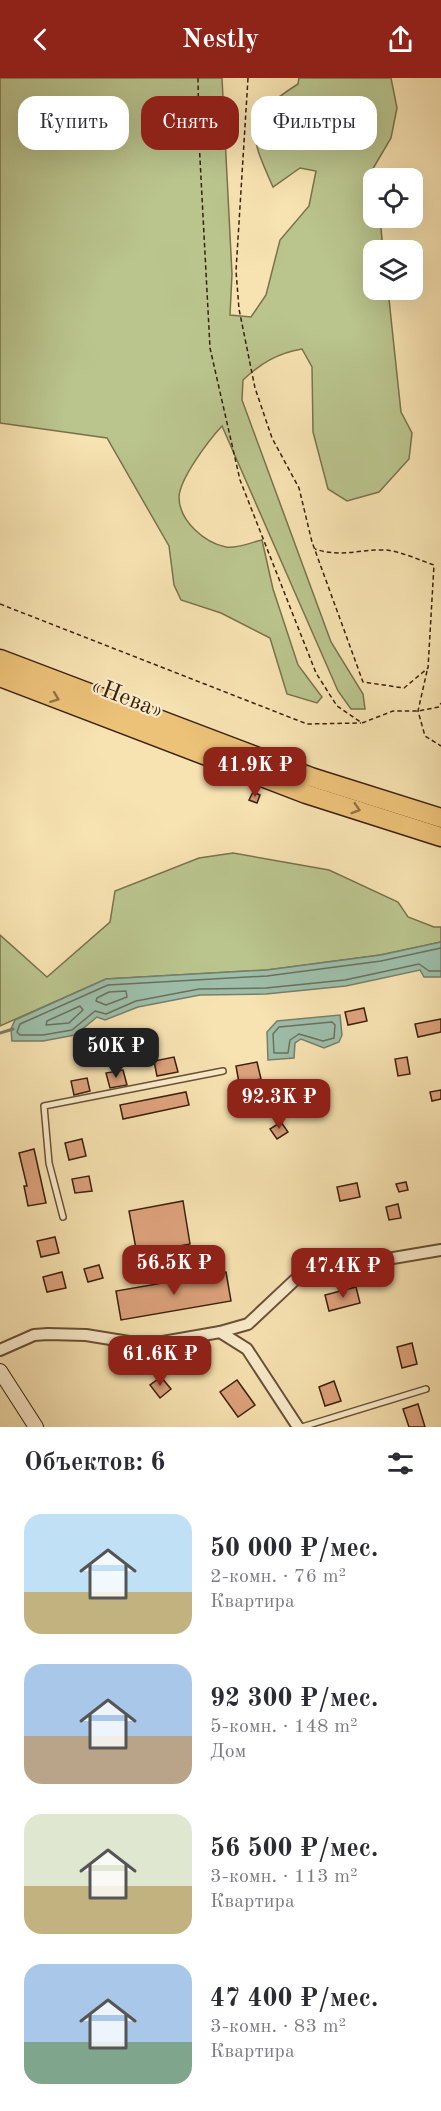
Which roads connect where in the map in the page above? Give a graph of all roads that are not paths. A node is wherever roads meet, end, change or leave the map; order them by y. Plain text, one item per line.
1 (0, 659) edge
2 (0, 677) edge
3 (441, 818) edge
4 (441, 837) edge
5 (223, 1071) dead end
6 (63, 1217) dead end
7 (441, 1250) edge
8 (220, 1332) junction
9 (0, 1350) edge
10 (0, 1371) edge
11 (426, 1389) dead end
12 (36, 1427) edge
13 (300, 1427) edge

1 - 3 highway, «Нева»
2 -> 4 highway, «Нева»
5 - 6 lane
7 - 8 street
8 - 9 street
8 - 13 street
10 - 12 main road
11 - 13 lane

